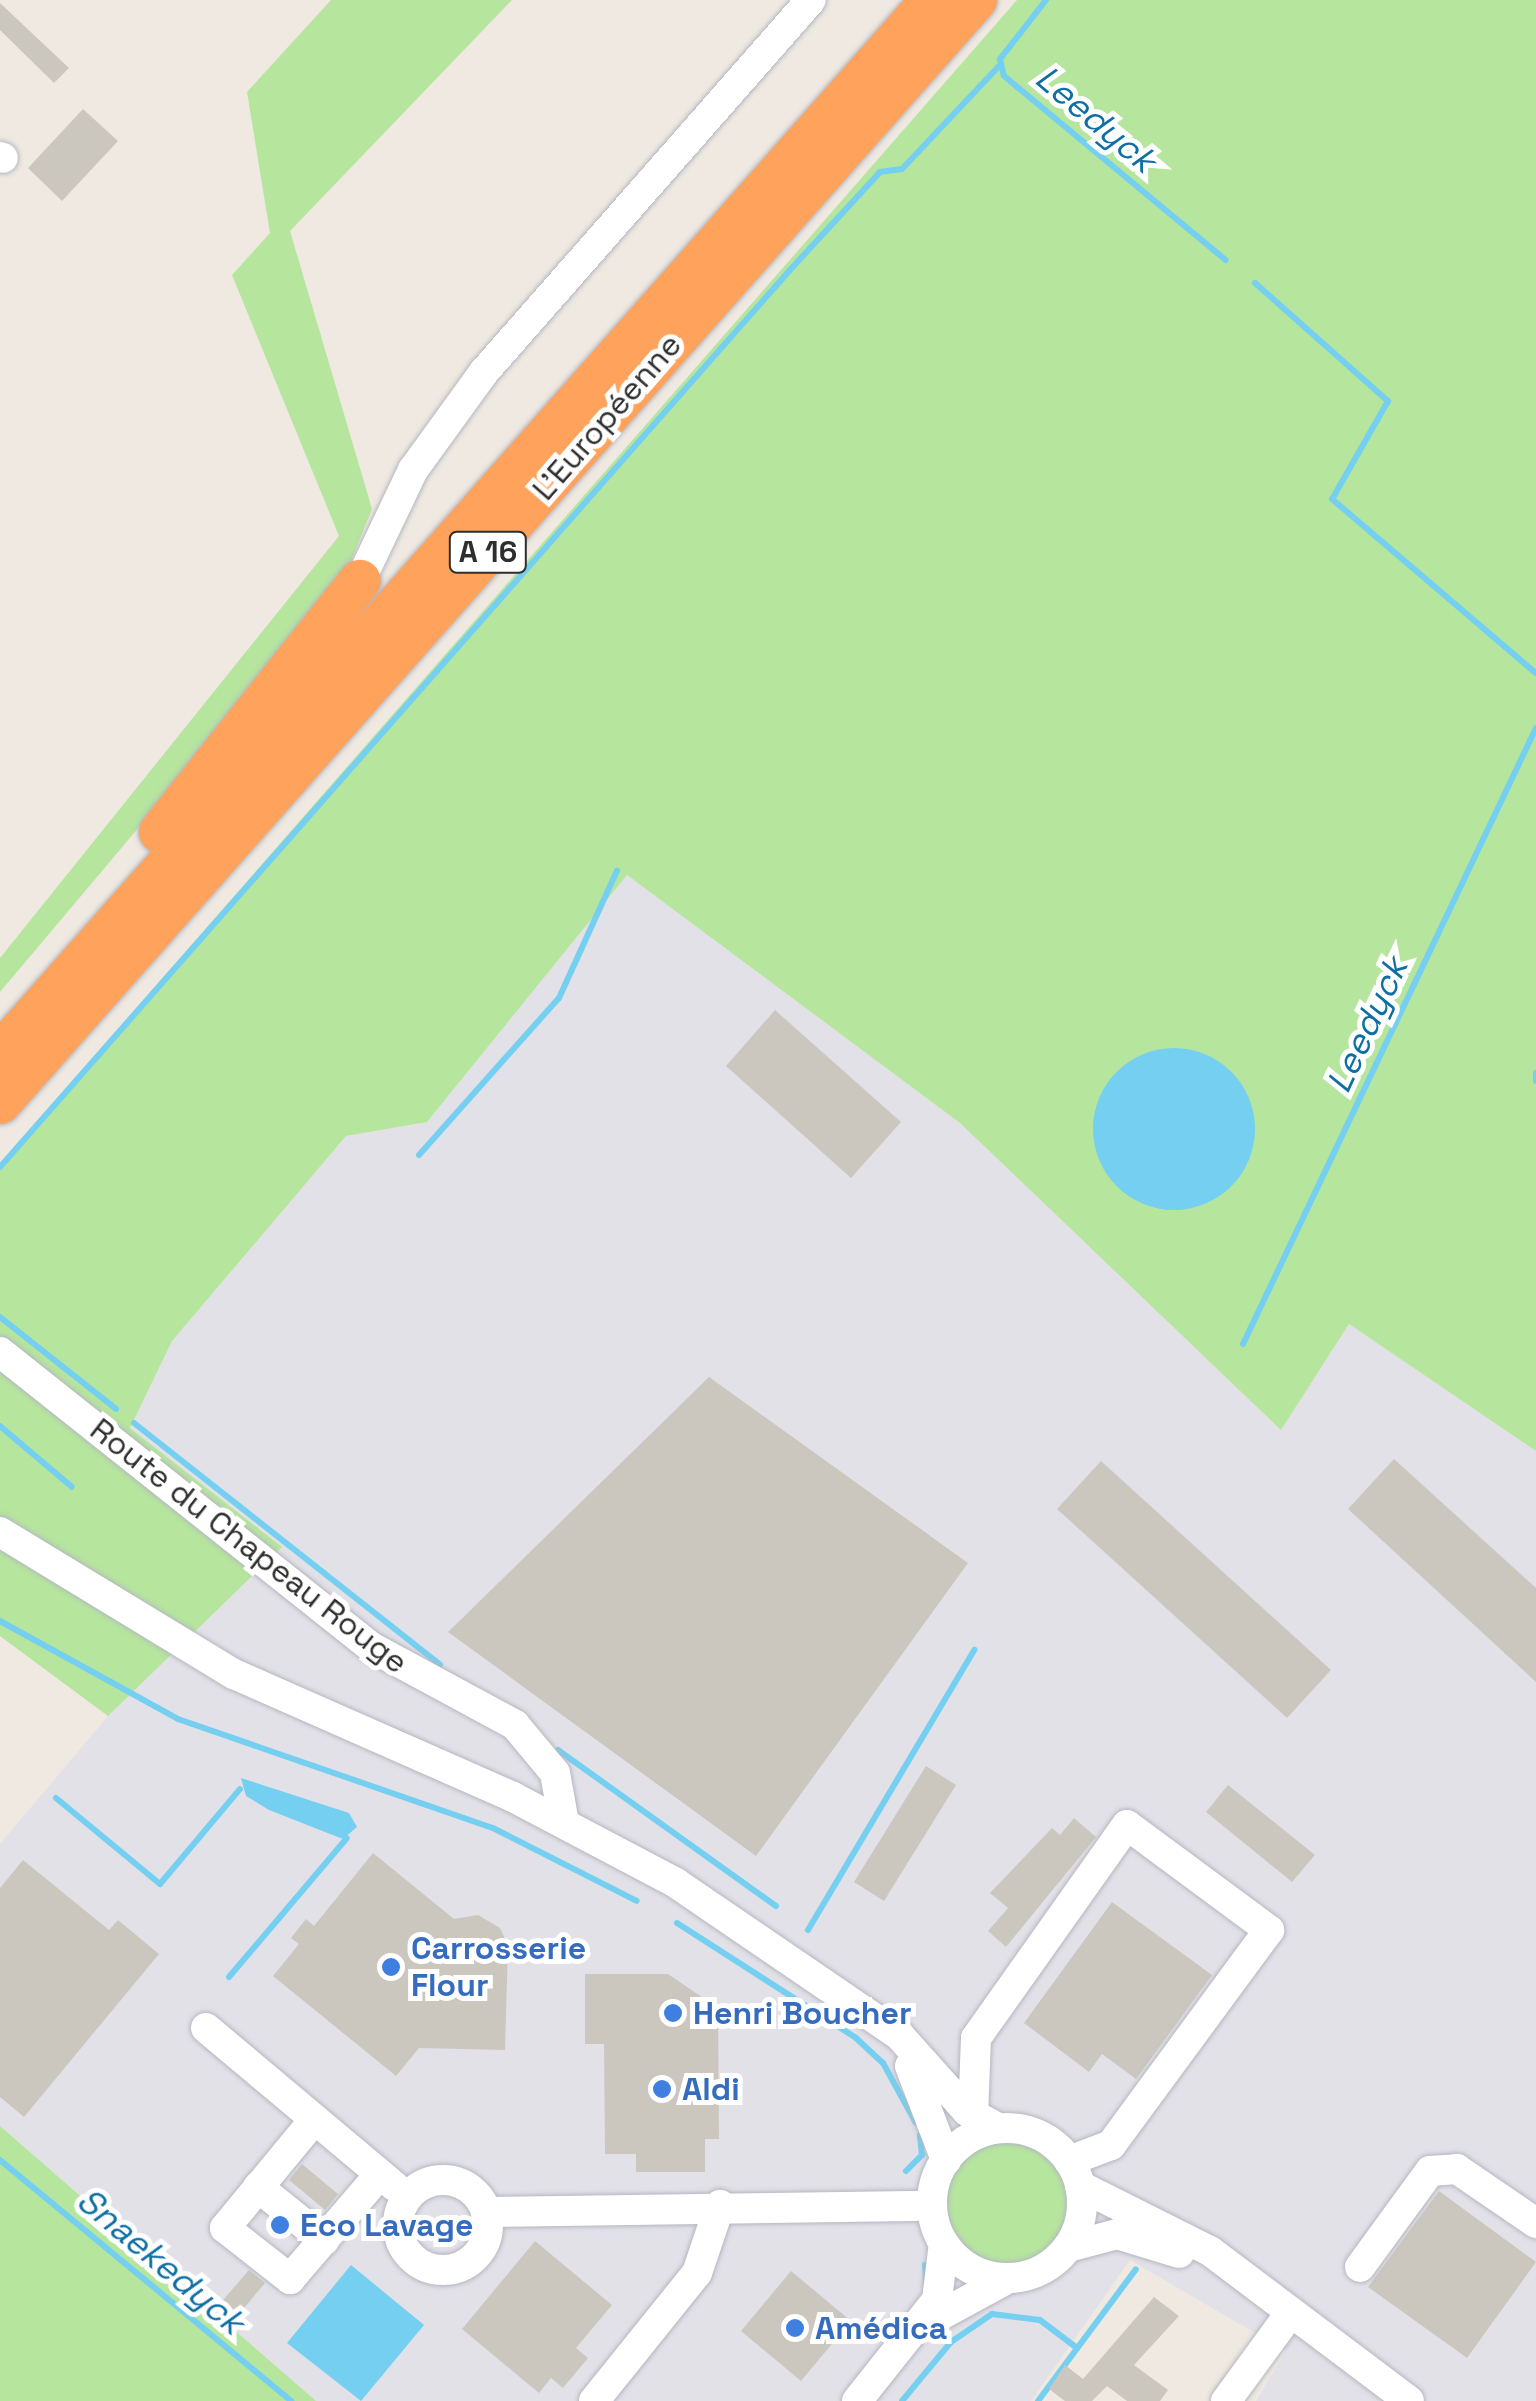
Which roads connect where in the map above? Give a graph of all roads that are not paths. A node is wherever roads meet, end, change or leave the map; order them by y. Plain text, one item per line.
1 (811, 0) edge
2 (932, 0) edge
3 (976, 0) edge
4 (360, 582) joint
5 (0, 1025) edge
6 (0, 1054) edge
7 (0, 1103) edge
8 (0, 1352) edge
9 (0, 1532) edge
10 (564, 1822) junction
11 (872, 2016) junction
12 (206, 2028) dead end
13 (314, 2120) junction
14 (986, 2122) junction
15 (946, 2160) junction
16 (1075, 2173) junction
17 (379, 2175) junction
18 (258, 2187) junction
19 (409, 2196) junction
20 (720, 2205) junction
21 (932, 2206) junction
22 (486, 2212) junction
23 (1536, 2223) edge
24 (324, 2240) junction
25 (944, 2243) junction
26 (1068, 2247) junction
27 (1360, 2267) dead end
28 (1011, 2278) junction
29 (1288, 2315) junction
30 (913, 2334) junction
31 (594, 2401) edge
32 (857, 2401) edge
33 (1226, 2401) edge
34 (1408, 2401) edge

1 - 4 street
2 - 6 highway, L'Européenne / A 16
3 - 7 highway, L'Européenne / A 16
4 - 5 highway
8 - 10 street, Route du Chapeau Rouge
9 - 10 street
10 - 11 street
11 - 14 street
11 - 15 street
12 - 13 street
13 - 17 street
13 - 18 street
14 - 15 street
14 - 16 street
14 - 16 street
15 - 21 street
16 - 26 street
16 - 29 street
17 - 19 street
17 - 24 street
18 - 24 street
18 - 24 street
19 - 22 street
19 - 22 street
20 - 21 street
20 - 22 street
20 - 31 street
21 - 25 street
23 - 27 street
25 - 28 street
25 - 30 street
26 - 28 street
26 - 29 street
28 - 30 street
29 - 33 street
29 - 34 street
30 - 32 street

